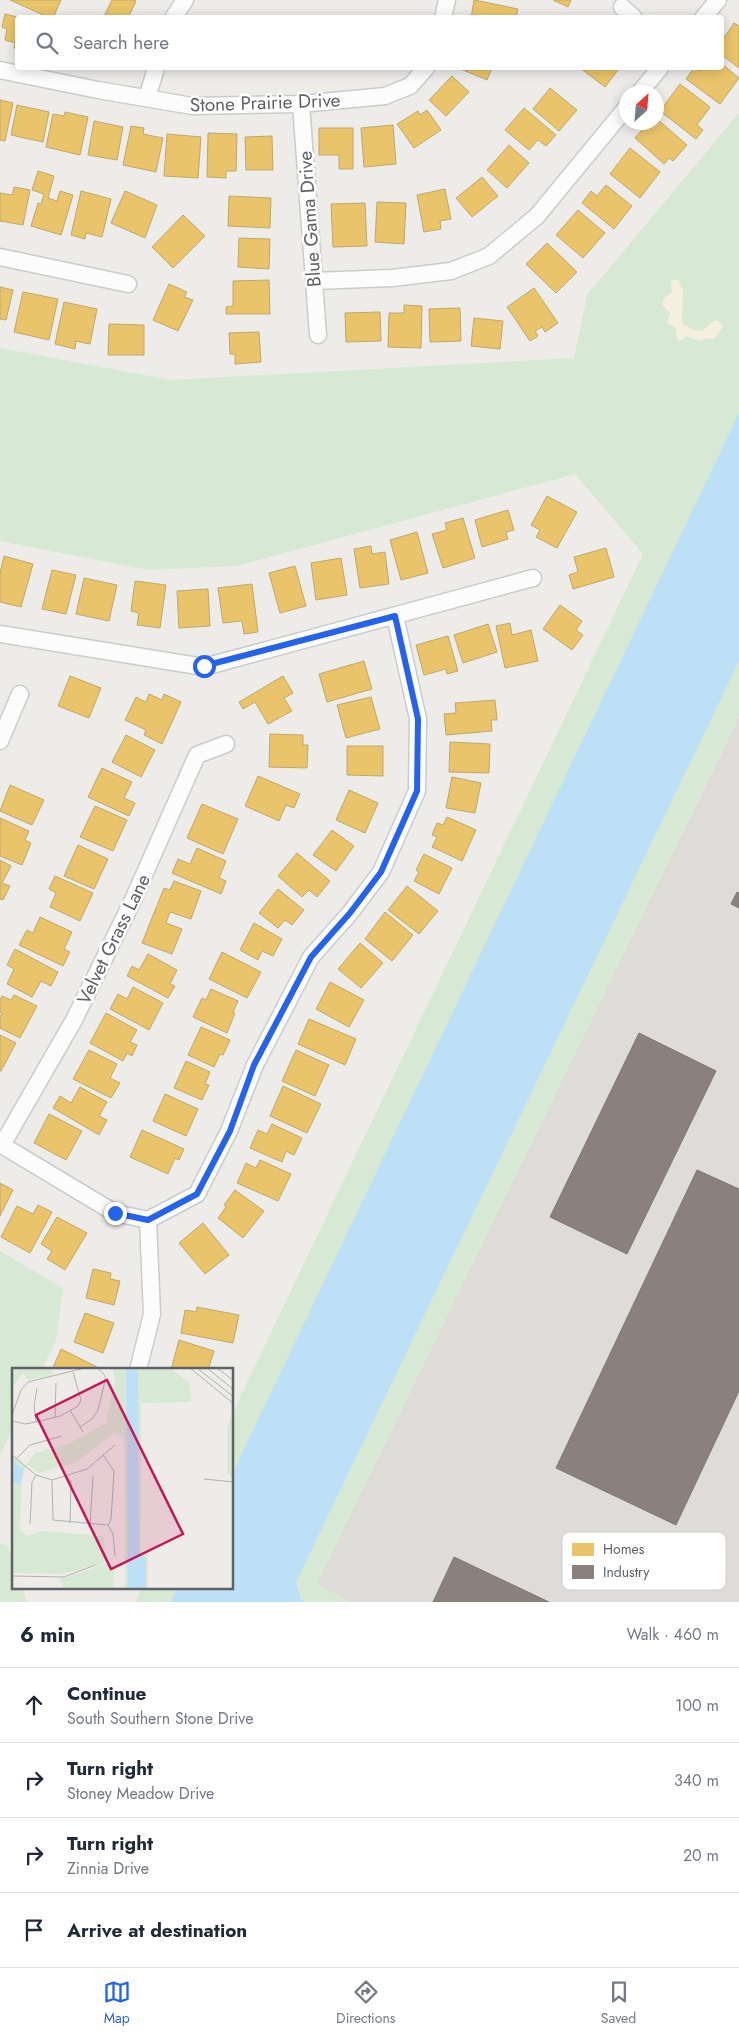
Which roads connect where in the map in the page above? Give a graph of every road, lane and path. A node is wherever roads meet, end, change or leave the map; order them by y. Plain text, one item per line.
1 (185, 0) edge
2 (447, 0) edge
3 (718, 0) edge
4 (175, 15) edge
5 (444, 15) edge
6 (706, 15) edge
7 (0, 70) edge
8 (155, 70) edge
9 (424, 70) edge
10 (658, 70) edge
11 (646, 85) edge
12 (147, 98) junction
13 (300, 104) junction
14 (619, 116) edge
15 (0, 258) edge
16 (314, 281) junction
17 (128, 284) dead end
18 (318, 335) dead end
19 (534, 578) dead end
20 (395, 616) junction
21 (0, 634) edge
22 (20, 694) dead end
23 (0, 741) edge
24 (226, 744) dead end
25 (1, 1144) edge
26 (148, 1220) junction
27 (138, 1368) edge

1 - 4 street
2 - 5 street
3 - 6 street
7 - 12 street, Stone Prairie Drive
8 - 12 street
9 - 13 street, Stone Prairie Drive
10 - 11 street
12 - 13 street, Stone Prairie Drive
13 - 16 street, Blue Gama Drive
14 - 16 street
15 - 17 street
16 - 18 street, Blue Gama Drive
19 - 20 street
20 - 21 street
20 - 26 street
22 - 23 street
24 - 25 street, Velvet Grass Lane
25 - 26 street
26 - 27 street

